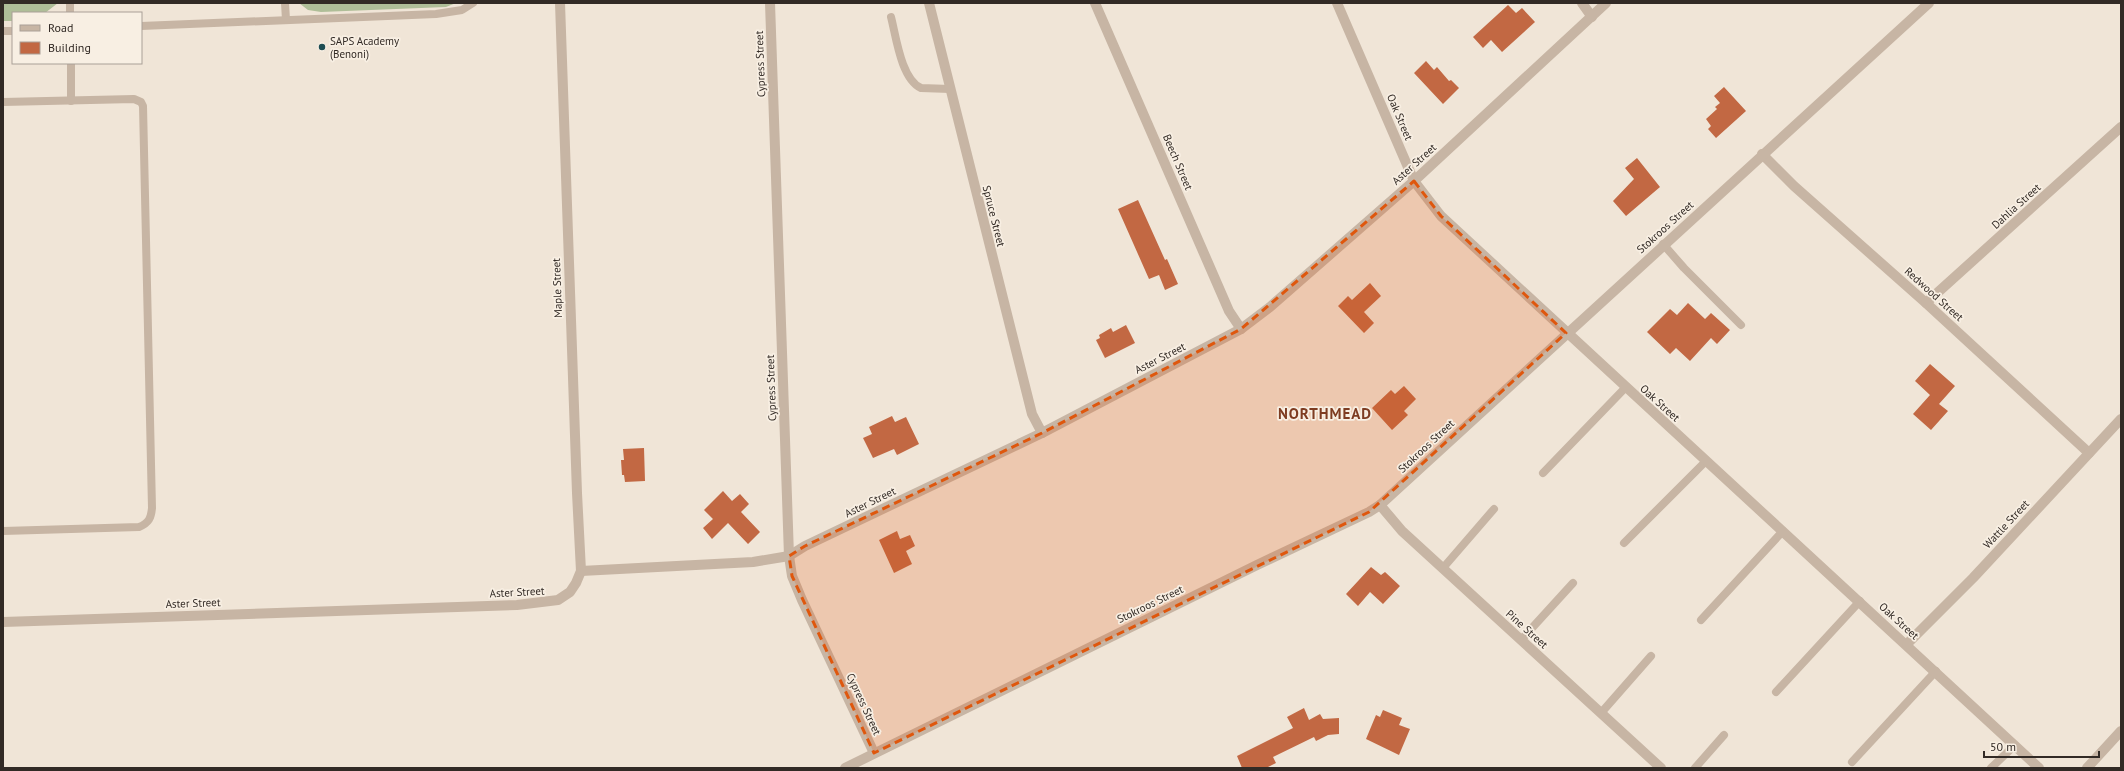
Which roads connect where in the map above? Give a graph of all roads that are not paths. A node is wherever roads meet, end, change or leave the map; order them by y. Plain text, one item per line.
1 (285, 3) edge
2 (473, 3) edge
3 (560, 3) edge
4 (770, 3) edge
5 (929, 3) edge
6 (1095, 3) edge
7 (1337, 3) edge
8 (1582, 3) edge
9 (1606, 3) edge
10 (1929, 3) edge
11 (1592, 16) junction
12 (891, 17) dead end
13 (286, 20) junction
14 (142, 26) edge
15 (71, 64) edge
16 (950, 89) junction
17 (71, 101) junction
18 (3, 102) edge
19 (2121, 127) edge
20 (1762, 154) junction
21 (1414, 181) junction
22 (1663, 244) junction
23 (1926, 303) junction
24 (1741, 325) dead end
25 (1241, 330) junction
26 (1566, 333) junction
27 (1626, 387) junction
28 (2121, 419) edge
29 (1042, 433) junction
30 (2090, 453) junction
31 (1706, 461) junction
32 (1543, 473) dead end
33 (1380, 505) junction
34 (1494, 509) dead end
35 (3, 530) edge
36 (1783, 531) junction
37 (1624, 543) dead end
38 (789, 556) junction
39 (1443, 568) junction
40 (581, 571) junction
41 (1573, 583) dead end
42 (1860, 601) junction
43 (1701, 620) dead end
44 (3, 622) edge
45 (1521, 640) junction
46 (1907, 644) junction
47 (1651, 656) dead end
48 (1936, 671) junction
49 (1776, 692) dead end
50 (1601, 713) junction
51 (2121, 731) edge
52 (1724, 735) dead end
53 (2015, 746) junction
54 (874, 753) junction
55 (1852, 762) dead end
56 (845, 768) edge
57 (1661, 768) edge
58 (1695, 768) edge
59 (1991, 768) edge
60 (2039, 768) edge
61 (2086, 768) edge

1 - 13 lane
2 - 13 lane
3 - 40 street, Maple Street
4 - 38 street, Cypress Street
5 - 16 street, Spruce Street
6 - 25 street, Beech Street
7 - 21 street, Oak Street
8 - 11 street
9 - 11 street, Aster Street
10 - 20 street, Stokroos Street
11 - 21 street, Aster Street
12 - 16 lane
13 - 14 lane
15 - 17 lane
16 - 29 street, Spruce Street
17 - 18 lane
17 - 35 lane
19 - 23 street, Dahlia Street
20 - 22 street, Stokroos Street
20 - 23 street, Redwood Street
21 - 25 street, Aster Street
21 - 26 street, Oak Street
22 - 24 lane
22 - 26 street, Stokroos Street
23 - 30 street, Redwood Street
25 - 29 street, Aster Street
26 - 27 street, Oak Street
26 - 33 street, Stokroos Street
27 - 31 street, Oak Street
27 - 32 lane
28 - 30 street, Wattle Street
29 - 38 street, Aster Street
30 - 46 street, Wattle Street
31 - 36 street, Oak Street
31 - 37 lane
33 - 39 street, Pine Street
33 - 54 street, Stokroos Street
34 - 39 lane
36 - 42 street, Oak Street
36 - 43 lane
38 - 40 street, Aster Street
38 - 54 street, Cypress Street
39 - 45 street, Pine Street
40 - 44 street, Aster Street
41 - 45 lane
42 - 46 street, Oak Street
42 - 49 lane
45 - 50 street, Pine Street
46 - 48 street, Oak Street
47 - 50 lane
48 - 53 street, Oak Street
48 - 55 lane
50 - 57 street, Pine Street
51 - 61 street
52 - 58 lane
53 - 59 lane
53 - 60 street, Oak Street
54 - 56 street, Stokroos Street

